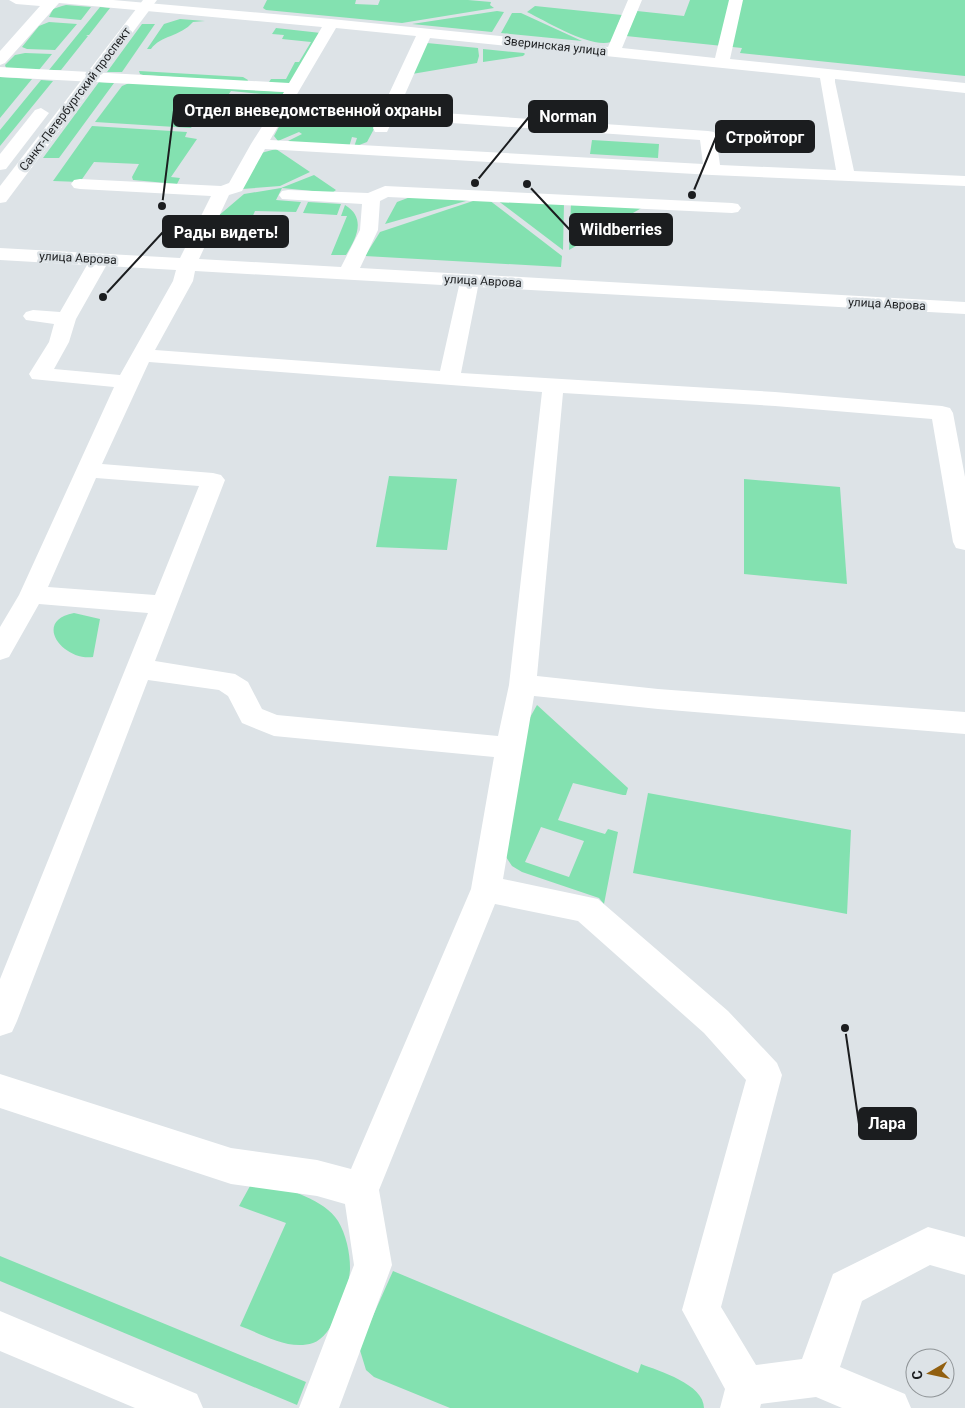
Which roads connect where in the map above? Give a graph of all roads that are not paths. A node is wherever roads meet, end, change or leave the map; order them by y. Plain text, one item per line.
1 (16, 0) edge
2 (635, 0) edge
3 (736, 0) edge
4 (57, 1) edge
5 (127, 2) edge
6 (147, 3) edge
7 (113, 21) dead end
8 (331, 23) junction
9 (425, 32) junction
10 (613, 52) junction
11 (0, 60) edge
12 (83, 60) dead end
13 (721, 63) junction
14 (0, 72) edge
15 (828, 74) junction
16 (71, 76) junction
17 (92, 76) junction
18 (293, 88) junction
19 (965, 88) edge
20 (388, 114) junction
21 (259, 144) junction
22 (370, 150) junction
23 (0, 165) edge
24 (712, 170) junction
25 (846, 176) junction
26 (965, 181) edge
27 (80, 184) dead end
28 (222, 192) junction
29 (288, 194) dead end
30 (0, 198) edge
31 (371, 199) junction
32 (732, 208) dead end
33 (0, 254) edge
34 (100, 259) junction
35 (187, 264) junction
36 (348, 273) junction
37 (470, 280) junction
38 (965, 308) edge
39 (33, 316) dead end
40 (66, 319) junction
41 (142, 355) junction
42 (449, 379) junction
43 (127, 382) junction
44 (553, 386) junction
45 (956, 440) edge
46 (90, 470) junction
47 (965, 542) edge
48 (32, 595) junction
49 (164, 605) junction
50 (0, 650) edge
51 (138, 669) junction
52 (523, 685) junction
53 (965, 723) edge
54 (510, 748) junction
55 (486, 889) junction
56 (0, 1021) edge
57 (0, 1091) edge
58 (361, 1190) junction
59 (965, 1256) edge
60 (0, 1331) edge
61 (816, 1377) junction
62 (743, 1397) edge
63 (183, 1408) edge
64 (319, 1408) edge
65 (891, 1408) edge

1 - 4 street
2 - 10 street
3 - 13 street
4 - 5 street
4 - 11 street
5 - 6 street, Зверинская улица
5 - 7 street, Санкт-Петербургский проспект
6 - 8 street, Зверинская улица
6 - 17 street, Санкт-Петербургский проспект
8 - 9 street, Зверинская улица
8 - 18 street
9 - 10 street, Зверинская улица
9 - 20 street
10 - 13 street, Зверинская улица
12 - 16 street, Санкт-Петербургский проспект
13 - 15 street, Зверинская улица
14 - 16 street
15 - 19 street, Зверинская улица
15 - 25 street
16 - 17 street
16 - 23 street, Санкт-Петербургский проспект
17 - 18 street
17 - 30 street, Санкт-Петербургский проспект
18 - 21 street
20 - 22 street
20 - 24 street
21 - 22 street
21 - 28 street
22 - 24 street
24 - 25 street
25 - 26 street
27 - 28 street
28 - 35 street
29 - 31 street
31 - 32 street
31 - 36 street
33 - 34 street, улица Аврова
34 - 35 street, улица Аврова
34 - 40 street
35 - 36 street, улица Аврова
35 - 41 street
36 - 37 street, улица Аврова
37 - 38 street, улица Аврова
37 - 42 street
39 - 40 street
40 - 43 street
41 - 42 street
41 - 43 street
42 - 44 street
43 - 46 street
44 - 45 street
44 - 52 street
45 - 47 street
46 - 48 street
46 - 49 street
48 - 49 street
48 - 50 street
49 - 51 street
51 - 54 street
51 - 56 street
52 - 53 street
52 - 54 street
54 - 55 street
55 - 58 street
55 - 62 street
57 - 58 street
58 - 64 street
59 - 61 street
60 - 63 street
61 - 62 street
61 - 65 street

